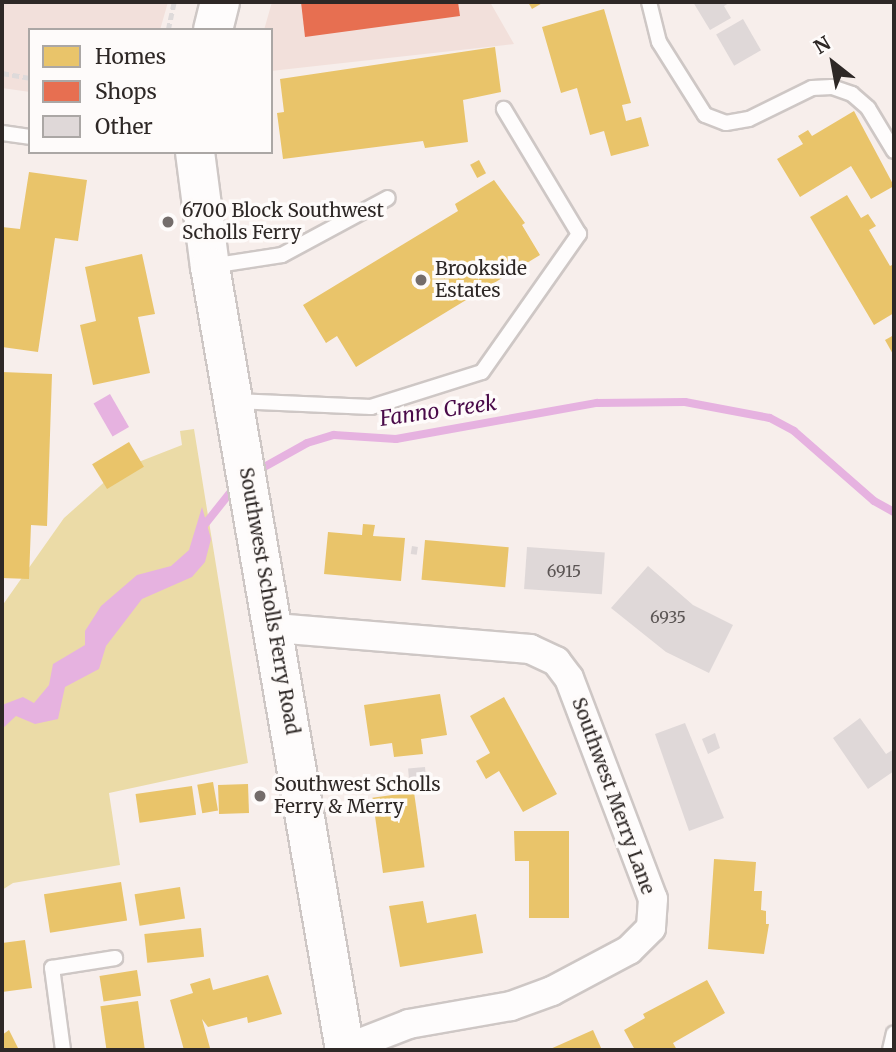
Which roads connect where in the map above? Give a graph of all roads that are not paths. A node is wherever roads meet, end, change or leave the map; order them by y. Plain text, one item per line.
1 (219, 2) edge
2 (649, 2) edge
3 (213, 28) edge
4 (504, 109) dead end
5 (2, 133) edge
6 (28, 137) edge
7 (894, 151) edge
8 (195, 154) edge
9 (388, 198) dead end
10 (210, 267) junction
11 (236, 416) junction
12 (275, 628) junction
13 (115, 958) dead end
14 (894, 1033) edge
15 (63, 1050) edge
16 (343, 1050) edge
17 (890, 1050) edge

1 - 3 main road
2 - 7 lane
4 - 11 lane
5 - 6 lane
8 - 10 main road, Southwest Scholls Ferry Road
9 - 10 lane
10 - 11 main road, Southwest Scholls Ferry Road
11 - 12 main road, Southwest Scholls Ferry Road
12 - 16 main road, Southwest Scholls Ferry Road
12 - 16 street, Southwest Merry Lane
13 - 15 lane
14 - 17 lane

